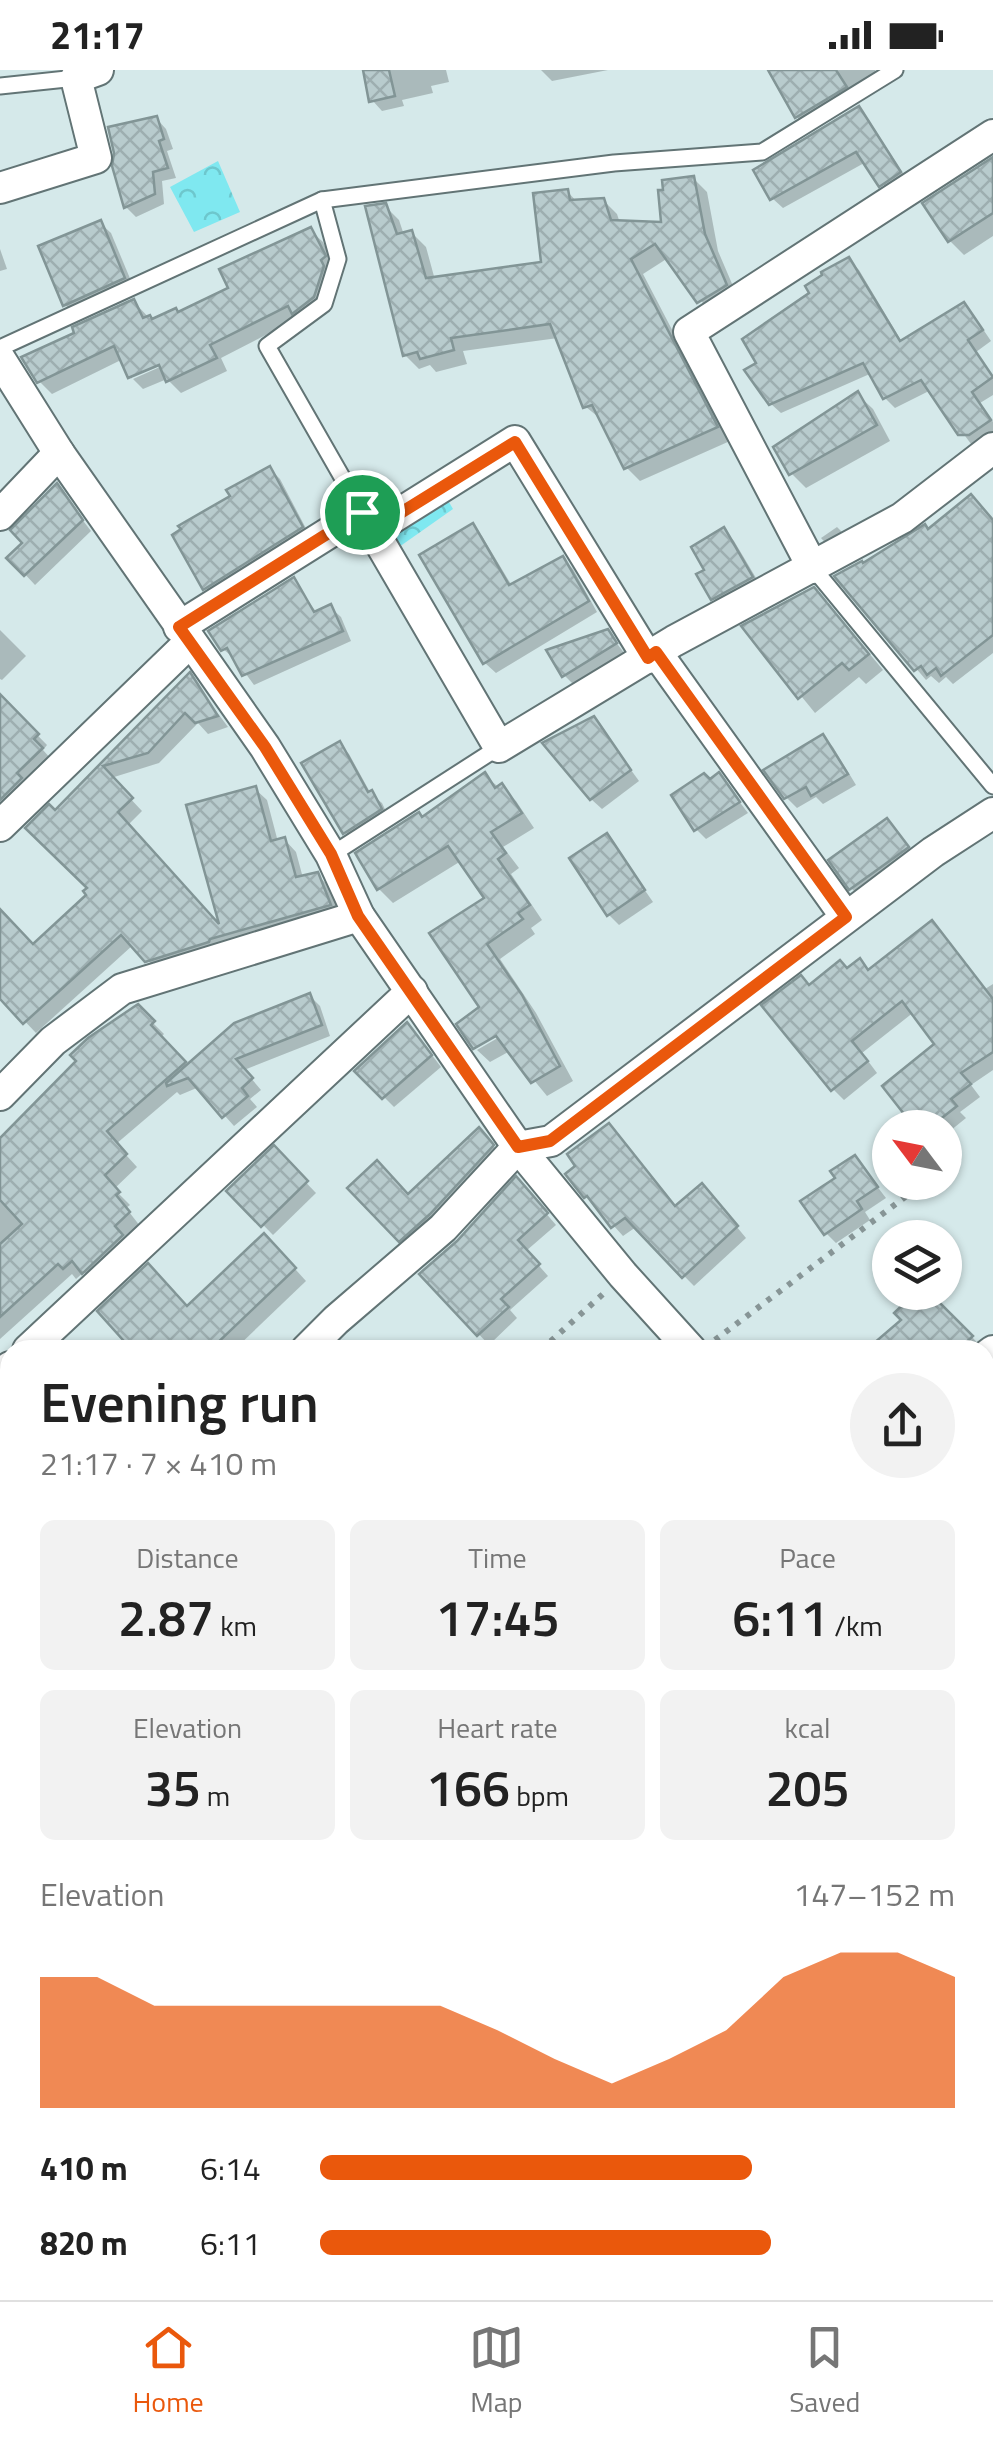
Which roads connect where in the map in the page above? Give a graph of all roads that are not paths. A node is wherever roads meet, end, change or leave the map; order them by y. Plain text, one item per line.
1 (895, 70) edge
2 (87, 74) edge
3 (0, 86) edge
4 (993, 135) edge
5 (0, 188) edge
6 (322, 200) junction
7 (0, 348) edge
8 (0, 359) edge
9 (58, 453) junction
10 (989, 460) edge
11 (0, 515) edge
12 (368, 521) junction
13 (813, 568) junction
14 (184, 634) junction
15 (652, 655) junction
16 (498, 747) junction
17 (993, 786) edge
18 (989, 824) edge
19 (0, 826) edge
20 (331, 854) junction
21 (358, 916) junction
22 (846, 917) junction
23 (412, 991) junction
24 (0, 1095) edge
25 (518, 1147) junction
26 (39, 1340) edge
27 (316, 1340) edge
28 (679, 1340) edge

1 - 6 lane
2 - 3 lane
2 - 5 street
4 - 13 street
6 - 7 lane
6 - 12 lane
8 - 9 street
9 - 11 street
9 - 14 street
10 - 13 street
12 - 14 street
12 - 15 street
12 - 16 street
13 - 15 street
13 - 17 lane
14 - 19 street
14 - 20 street
15 - 16 street
15 - 22 street
16 - 20 lane
18 - 22 street
20 - 21 street
21 - 23 street
21 - 24 street
22 - 25 street
23 - 25 street
23 - 26 street
25 - 27 street
25 - 28 street

